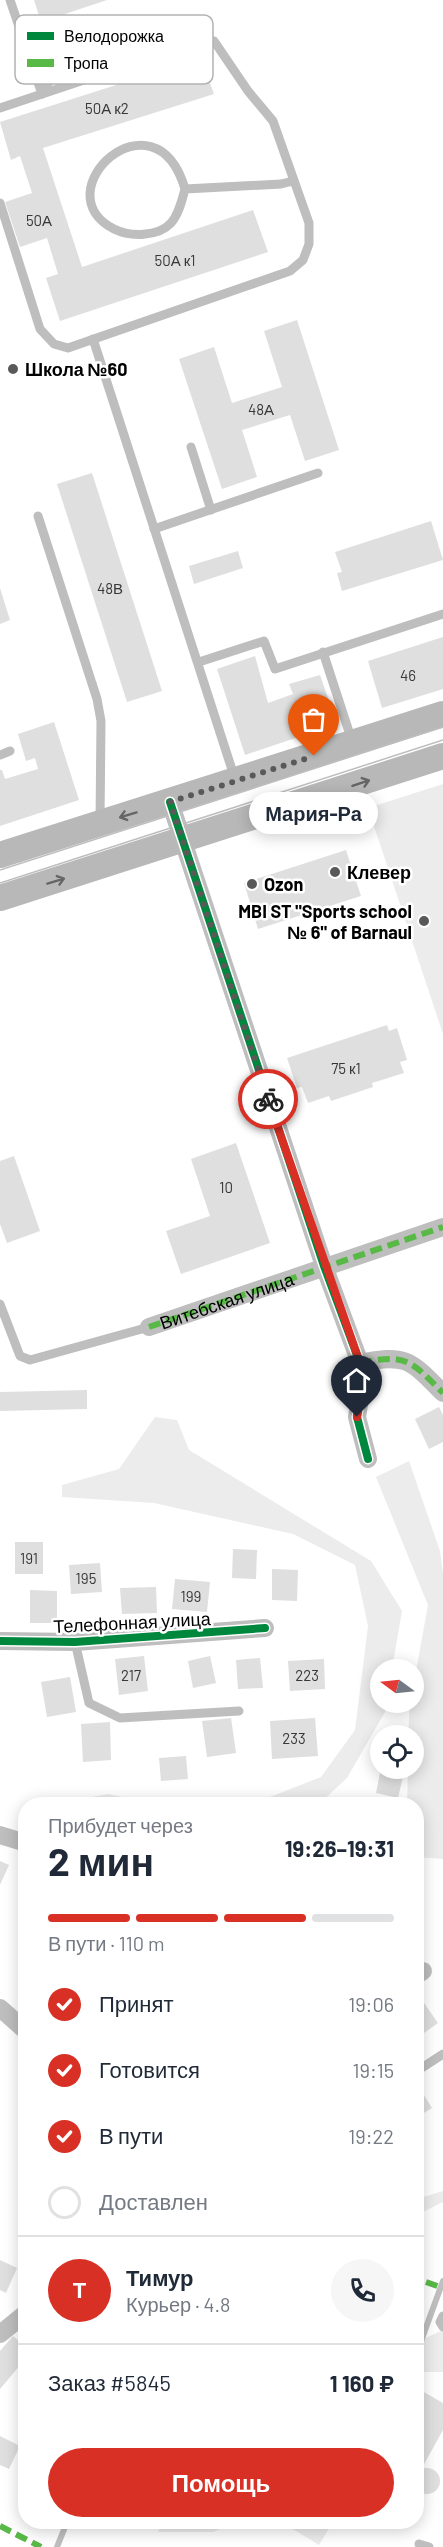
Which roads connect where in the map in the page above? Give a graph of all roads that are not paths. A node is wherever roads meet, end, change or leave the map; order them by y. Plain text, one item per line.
1 (10, 0) edge
2 (15, 15) edge
3 (213, 41) edge
4 (39, 84) edge
5 (48, 84) edge
6 (72, 84) edge
7 (42, 94) junction
8 (0, 108) edge
9 (293, 181) junction
10 (185, 189) junction
11 (0, 203) edge
12 (93, 339) junction
13 (191, 447) dead end
14 (318, 473) dead end
15 (211, 510) junction
16 (38, 516) dead end
17 (154, 529) junction
18 (443, 614) edge
19 (323, 652) junction
20 (199, 662) junction
21 (443, 714) edge
22 (352, 743) junction
23 (10, 752) dead end
24 (0, 755) edge
25 (443, 756) edge
26 (236, 781) junction
27 (170, 802) junction
28 (100, 824) junction
29 (182, 841) junction
30 (0, 855) edge
31 (0, 898) edge
32 (443, 1227) edge
33 (324, 1266) junction
34 (0, 1304) edge
35 (149, 1327) joint
36 (360, 1363) junction
37 (443, 1393) edge
38 (368, 1459) dead end
39 (265, 1628) dead end
40 (0, 1641) edge
41 (75, 1642) junction
42 (239, 1711) dead end
43 (0, 1835) edge
44 (18, 1841) edge
45 (0, 2008) edge
46 (18, 2024) edge
47 (443, 2054) edge
48 (424, 2066) edge
49 (443, 2316) edge
50 (443, 2327) edge

1 - 2 lane
3 - 9 lane
4 - 7 lane
5 - 7 lane
6 - 7 lane
7 - 8 lane
9 - 10 lane
9 - 12 lane
10 - 10 lane
11 - 12 lane
12 - 17 lane
13 - 15 lane
14 - 15 lane
15 - 17 lane
16 - 28 lane
17 - 20 lane
18 - 19 lane
19 - 20 lane
19 - 22 lane
20 - 26 lane
21 - 22 main road
22 - 26 main road
23 - 24 lane
29 -> 25 main road
26 - 27 main road
27 -> 28 main road
27 - 29 street
28 - 30 main road
31 -> 29 main road
29 - 33 street
32 - 33 street, Витебская улица
33 - 35 street, Витебская улица
33 - 36 street
34 - 35 lane
36 - 37 street
36 - 38 street
39 - 41 street, Телефонная улица
40 - 41 street, Телефонная улица
41 - 42 lane
43 - 44 street
45 - 46 street
47 - 48 lane
49 - 50 lane

